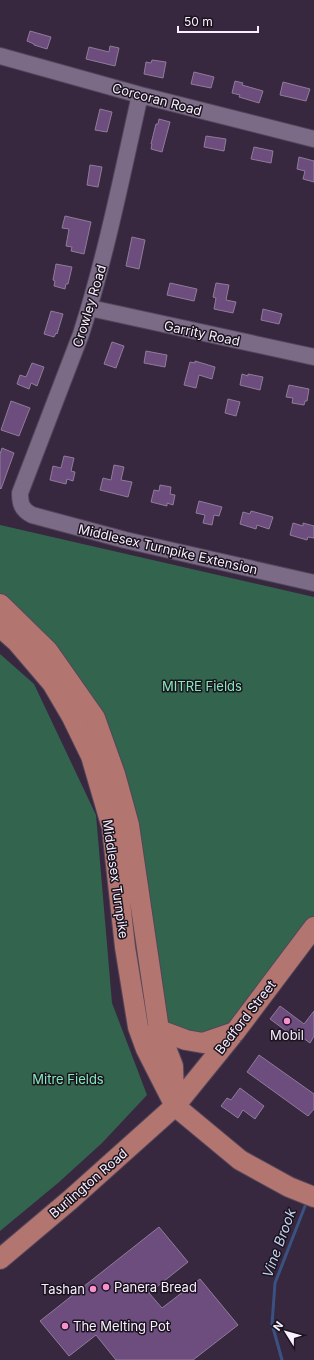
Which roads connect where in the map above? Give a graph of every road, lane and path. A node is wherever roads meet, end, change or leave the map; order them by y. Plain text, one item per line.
1 (0, 56) edge
2 (140, 95) junction
3 (314, 139) edge
4 (90, 308) junction
5 (314, 357) edge
6 (24, 509) joint
7 (314, 583) edge
8 (0, 604) edge
9 (0, 627) edge
10 (314, 927) edge
11 (160, 1030) junction
12 (235, 1032) junction
13 (174, 1106) junction
14 (314, 1197) edge
15 (0, 1259) edge

1 - 2 street, Corcoran Road
2 - 3 street, Corcoran Road
2 - 4 street, Crowley Road
4 - 5 street, Garrity Road
4 - 6 street, Crowley Road
6 - 7 street, Middlesex Turnpike Extension
8 - 11 main road, Middlesex Turnpike
9 - 13 main road, Middlesex Turnpike
10 - 12 main road, Bedford Street
11 - 12 main road
11 - 13 main road, Middlesex Turnpike
12 - 13 main road, Bedford Street
13 - 14 main road, Middlesex Turnpike
13 - 15 main road, Burlington Road

